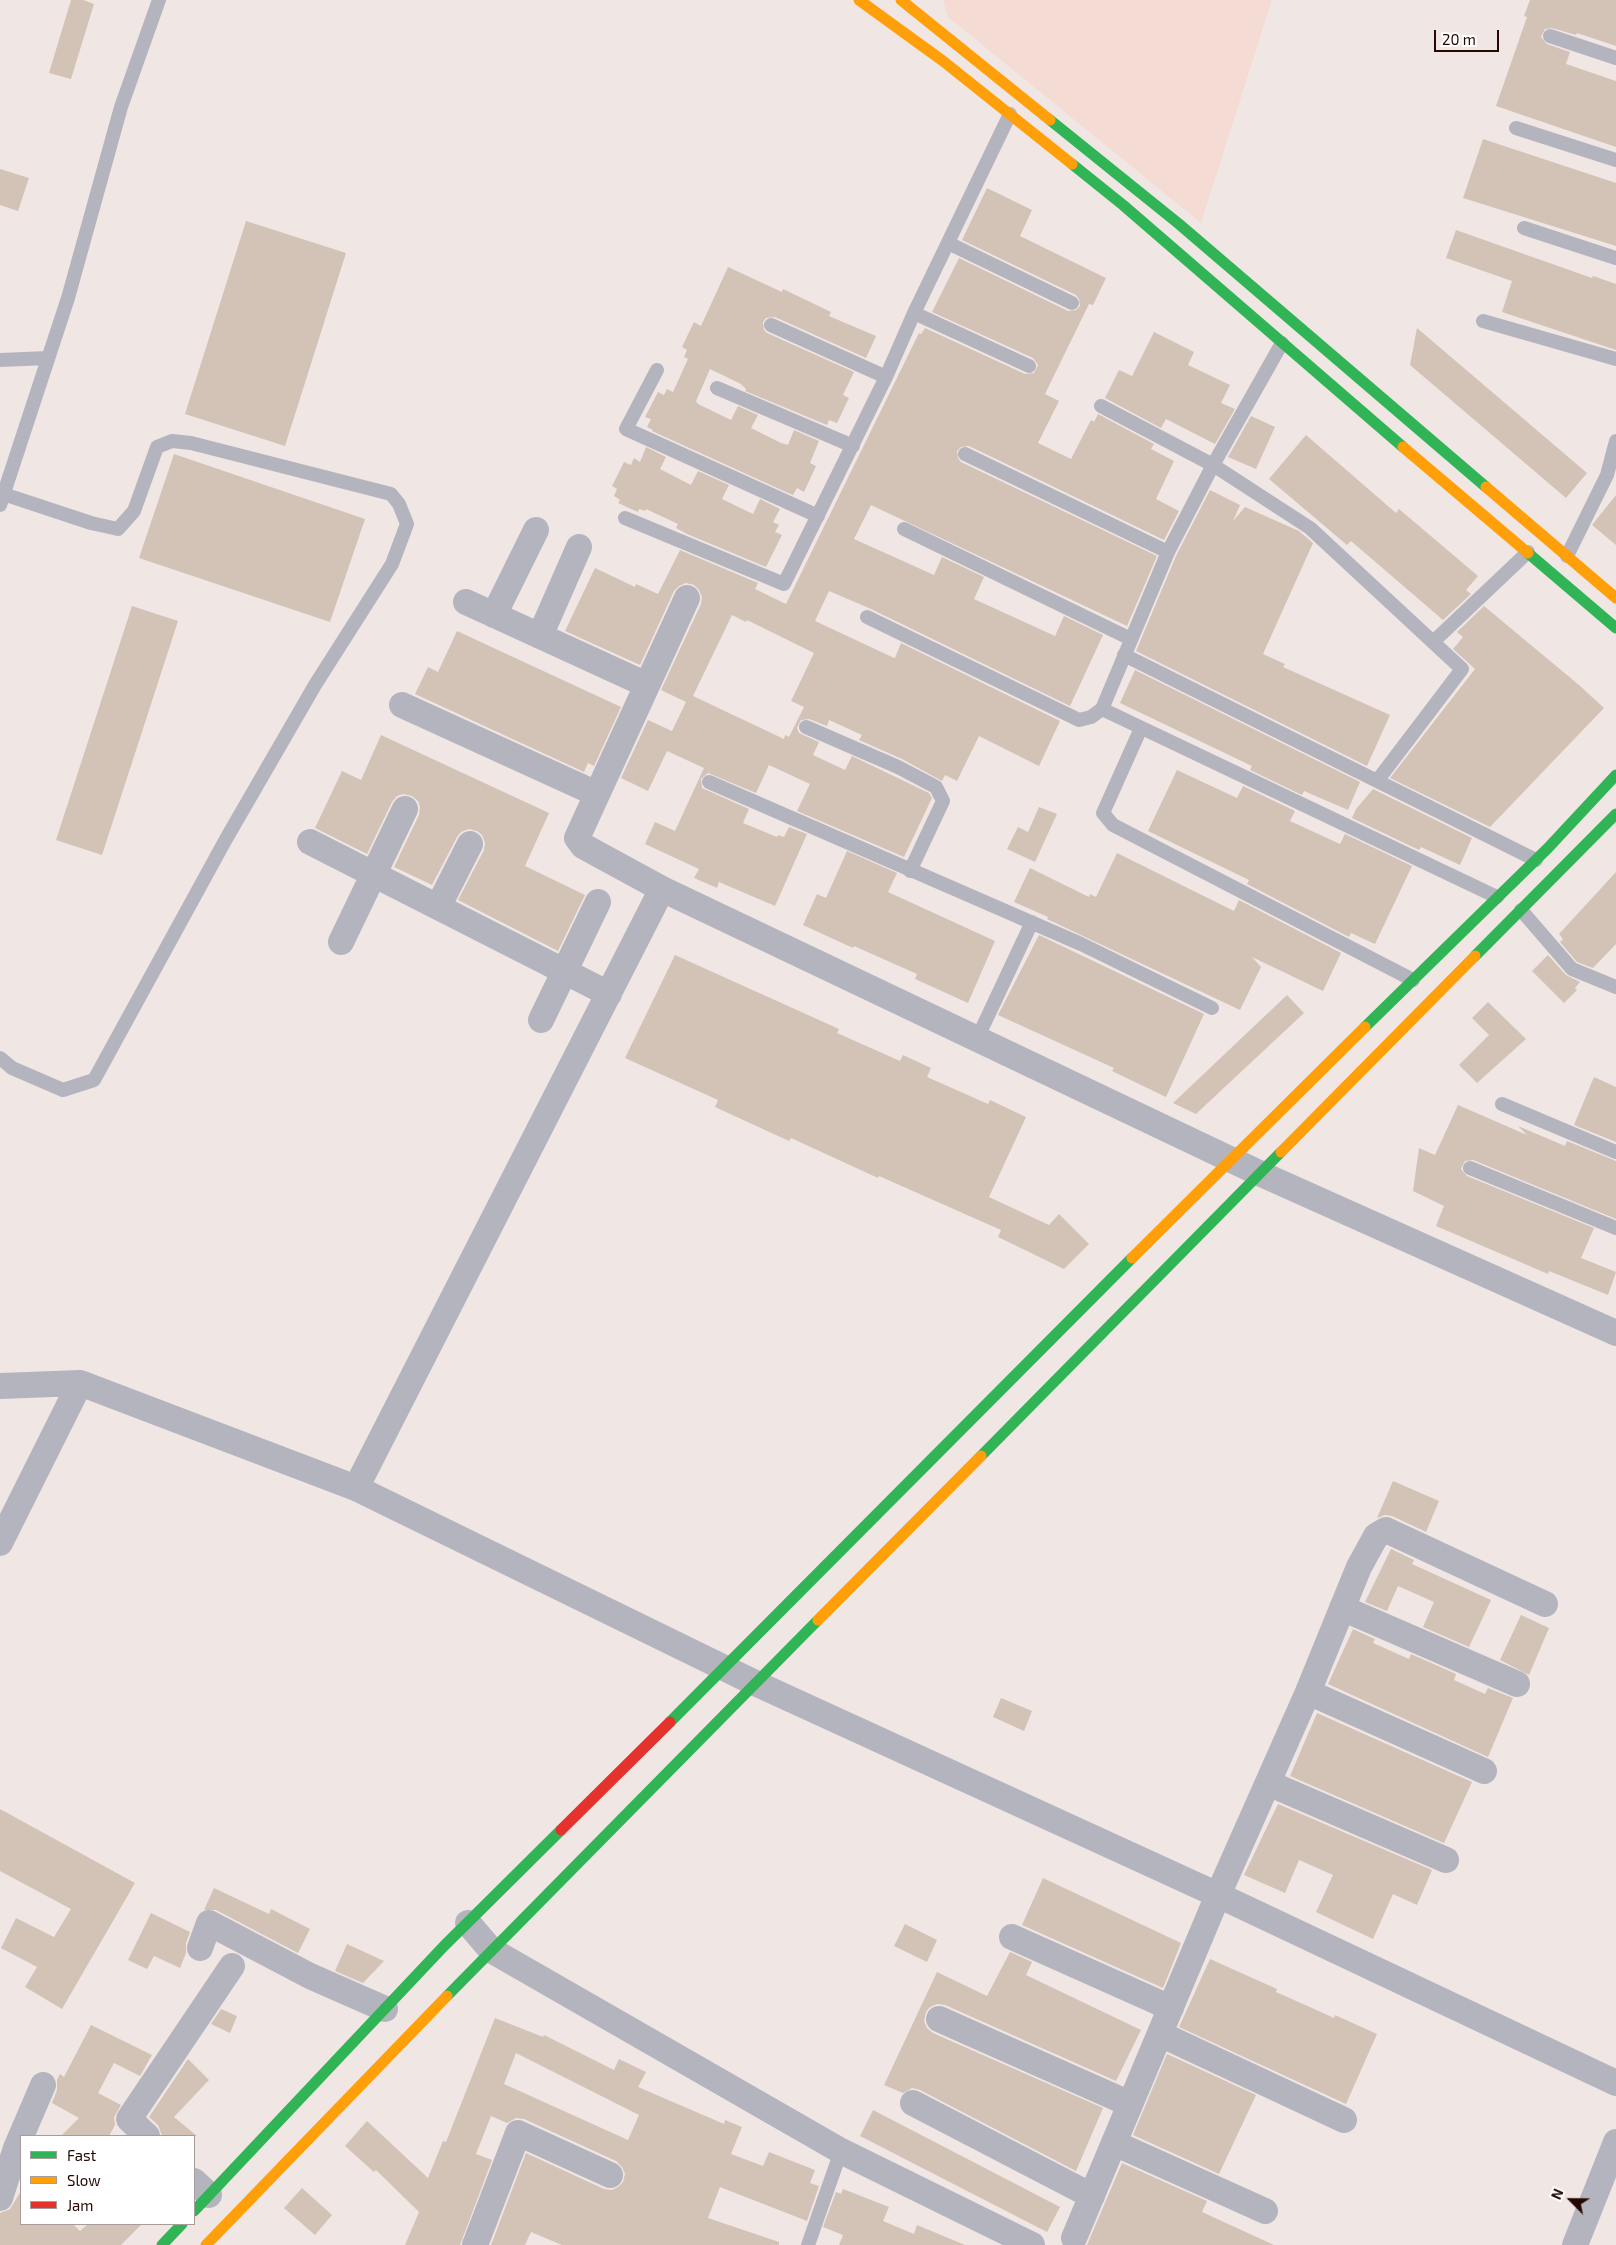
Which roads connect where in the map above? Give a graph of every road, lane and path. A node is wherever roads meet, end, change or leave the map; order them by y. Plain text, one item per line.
1 (158, 0) edge
2 (859, 0) edge
3 (901, 0) edge
4 (1550, 36) dead end
5 (1616, 58) edge
6 (1010, 114) junction
7 (1516, 128) dead end
8 (1616, 160) edge
9 (1138, 191) junction
10 (1123, 205) junction
11 (1524, 228) dead end
12 (948, 243) junction
13 (1616, 258) edge
14 (1072, 303) dead end
15 (914, 313) junction
16 (1483, 321) dead end
17 (771, 324) dead end
18 (1282, 343) junction
19 (48, 358) junction
20 (1616, 359) edge
21 (0, 360) edge
22 (1029, 366) dead end
23 (656, 370) dead end
24 (886, 377) junction
25 (716, 388) dead end
26 (1101, 406) dead end
27 (1616, 441) edge
28 (852, 446) junction
29 (965, 454) dead end
30 (1213, 465) junction
31 (1, 497) edge
32 (818, 516) junction
33 (625, 518) dead end
34 (904, 529) dead end
35 (536, 530) dead end
36 (579, 547) dead end
37 (1168, 552) junction
38 (1528, 552) junction
39 (1567, 556) junction
40 (687, 598) dead end
41 (1616, 598) edge
42 (466, 602) dead end
43 (494, 614) junction
44 (867, 617) dead end
45 (1616, 628) edge
46 (540, 636) junction
47 (1131, 639) junction
48 (1433, 642) junction
49 (1124, 655) junction
50 (647, 685) junction
51 (402, 705) dead end
52 (1102, 709) junction
53 (806, 727) dead end
54 (1141, 728) junction
55 (1616, 775) edge
56 (1377, 781) junction
57 (709, 782) dead end
58 (597, 794) junction
59 (405, 809) dead end
60 (1616, 814) edge
61 (310, 842) dead end
62 (470, 844) dead end
63 (1536, 860) junction
64 (910, 871) junction
65 (374, 875) junction
66 (662, 889) junction
67 (1497, 897) junction
68 (598, 902) dead end
69 (438, 907) junction
70 (1521, 910) junction
71 (1032, 922) junction
72 (340, 942) dead end
73 (565, 972) junction
74 (1413, 980) junction
75 (1616, 987) edge
76 (608, 994) junction
77 (1212, 1008) dead end
78 (541, 1020) dead end
79 (977, 1038) junction
80 (0, 1058) edge
81 (1502, 1104) dead end
82 (1616, 1152) edge
83 (1230, 1159) junction
84 (1470, 1168) dead end
85 (1259, 1173) junction
86 (1616, 1228) edge
87 (1616, 1333) edge
88 (80, 1383) junction
89 (0, 1386) edge
90 (356, 1488) junction
91 (0, 1543) edge
92 (1545, 1604) dead end
93 (1342, 1608) junction
94 (725, 1668) junction
95 (755, 1683) junction
96 (1517, 1684) dead end
97 (1308, 1692) junction
98 (1484, 1771) dead end
99 (1268, 1782) junction
100 (1446, 1860) dead end
101 (1218, 1896) junction
102 (468, 1923) junction
103 (1012, 1937) dead end
104 (200, 1948) dead end
105 (491, 1950) junction
106 (232, 1966) dead end
107 (1171, 2008) junction
108 (385, 2009) junction
109 (939, 2019) dead end
110 (1160, 2034) junction
111 (1616, 2082) edge
112 (43, 2085) dead end
113 (913, 2103) dead end
114 (1130, 2104) junction
115 (1344, 2120) dead end
116 (129, 2131) edge
117 (22, 2135) edge
118 (20, 2139) edge
119 (1616, 2142) edge
120 (1114, 2143) junction
121 (841, 2151) junction
122 (610, 2175) dead end
123 (199, 2196) edge
124 (1092, 2196) junction
125 (0, 2198) edge
126 (1265, 2211) dead end
127 (181, 2225) edge
128 (1074, 2238) dead end
129 (1018, 2242) edge
130 (162, 2245) edge
131 (206, 2245) edge
132 (474, 2245) edge
133 (808, 2245) edge
134 (1575, 2245) edge

1 - 19 lane
2 - 6 street
3 - 9 street
4 - 5 lane
6 - 10 street
6 - 12 lane
7 - 8 lane
9 - 10 street
9 - 39 street
10 - 18 street
11 - 13 lane
12 - 14 lane
12 - 15 lane
15 - 22 lane
15 - 24 lane
16 - 20 lane
17 - 24 lane
18 - 30 lane
18 - 38 street
19 - 21 lane
19 - 31 lane
23 - 32 lane
24 - 28 lane
25 - 28 lane
26 - 30 lane
27 - 39 lane
28 - 32 lane
29 - 37 lane
30 - 37 lane
30 - 48 lane
31 - 80 lane
32 - 33 lane
34 - 47 lane
35 - 43 street
36 - 46 street
37 - 47 lane
38 - 45 street
38 - 48 lane
39 - 41 street
40 - 50 street
42 - 43 street
43 - 46 street
44 - 52 lane
46 - 50 street
47 - 49 lane
48 - 56 lane
49 - 52 lane
49 - 56 lane
50 - 58 street
51 - 58 street
52 - 54 lane
53 - 64 lane
54 - 67 lane
54 - 74 lane
55 - 63 street
56 - 63 lane
57 - 64 lane
58 - 66 street
59 - 65 street
60 - 70 street
61 - 65 street
62 - 69 street
63 - 67 street
64 - 71 lane
65 - 69 street
65 - 72 street
66 - 76 street
66 - 79 street
67 - 74 street
68 - 73 street
69 - 73 street
70 - 75 lane
70 - 85 street
71 - 77 lane
71 - 79 lane
73 - 76 street
73 - 78 street
74 - 83 street
76 - 90 street
79 - 83 street
81 - 82 lane
83 - 85 street
83 - 94 street
84 - 86 lane
85 - 87 street
85 - 95 street
88 - 89 street
88 - 90 street
88 - 91 street
90 - 94 street
92 - 93 street
93 - 96 street
93 - 97 street
94 - 95 street
94 - 102 street
95 - 101 street
95 - 105 street
97 - 98 street
97 - 99 street
99 - 100 street
99 - 101 street
101 - 107 street
101 - 111 street
102 - 105 street
102 - 108 street
103 - 107 street
104 - 108 street
105 - 121 street
105 - 131 street
106 - 116 street
107 - 110 street
108 - 123 street
109 - 114 street
110 - 114 street
110 - 115 street
112 - 117 street
113 - 124 street
114 - 120 street
118 - 125 street
119 - 134 street
120 - 124 street
120 - 126 street
121 - 129 street
121 - 133 lane
122 - 132 street
124 - 128 street
127 - 130 street

